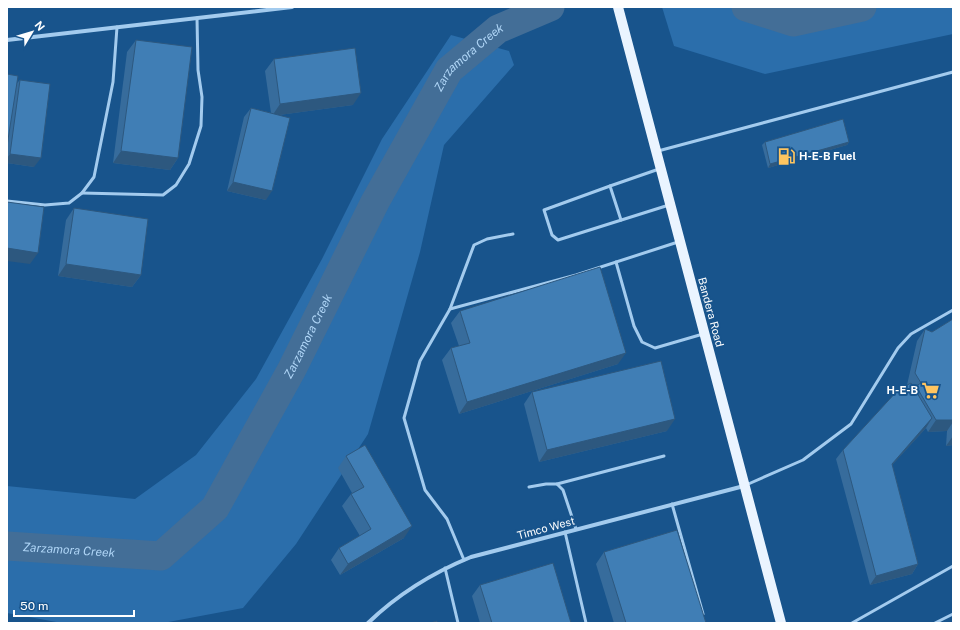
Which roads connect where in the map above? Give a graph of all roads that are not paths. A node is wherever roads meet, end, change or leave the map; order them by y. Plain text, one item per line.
1 (292, 7) edge
2 (618, 7) edge
3 (197, 18) junction
4 (117, 27) junction
5 (7, 40) edge
6 (953, 72) edge
7 (656, 151) junction
8 (661, 168) junction
9 (610, 186) junction
10 (82, 193) junction
11 (7, 201) edge
12 (670, 205) junction
13 (621, 220) junction
14 (513, 234) dead end
15 (680, 242) junction
16 (616, 262) junction
17 (450, 309) junction
18 (953, 310) edge
19 (705, 334) junction
20 (664, 456) dead end
21 (557, 484) junction
22 (745, 485) junction
23 (529, 487) dead end
24 (672, 504) junction
25 (576, 529) junction
26 (565, 532) junction
27 (464, 560) junction
28 (953, 566) edge
29 (445, 568) junction
30 (953, 614) edge
31 (704, 616) edge
32 (368, 623) edge
33 (458, 623) edge
34 (586, 623) edge
35 (781, 623) edge
36 (852, 623) edge
37 (936, 623) edge

1 - 3 street
2 - 7 main road, Bandera Road
3 - 4 street
3 - 10 lane
4 - 5 street
4 - 10 lane
6 - 7 lane
7 - 8 main road, Bandera Road
8 - 9 lane
8 - 12 main road, Bandera Road
9 - 13 lane
9 - 13 lane
10 - 11 lane
12 - 13 lane
12 - 15 main road, Bandera Road
14 - 17 lane
15 - 16 lane
15 - 19 main road, Bandera Road
16 - 17 lane
16 - 19 lane
17 - 27 lane
18 - 22 lane
19 - 22 main road, Bandera Road
20 - 21 lane
21 - 23 lane
21 - 25 lane
22 - 24 street, Timco West
22 - 35 main road, Bandera Road
24 - 25 street, Timco West
24 - 31 lane
25 - 26 street, Timco West
26 - 27 street, Timco West
26 - 34 lane
27 - 29 street, Timco West
28 - 36 lane
29 - 32 street, Timco West
29 - 33 lane
30 - 37 lane

